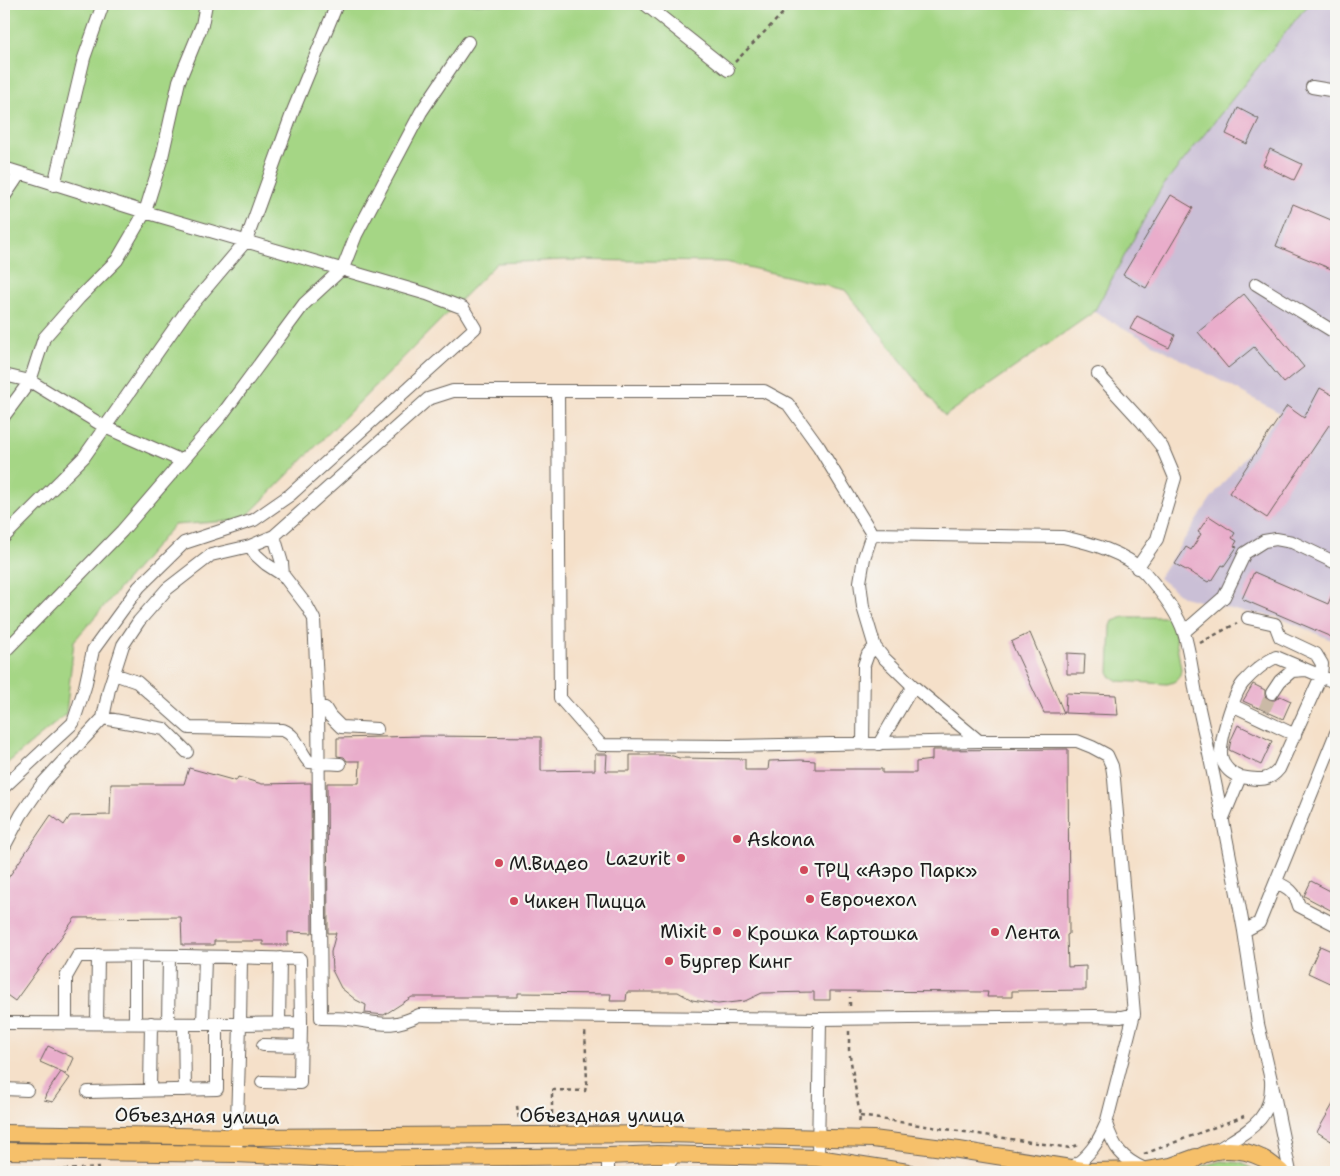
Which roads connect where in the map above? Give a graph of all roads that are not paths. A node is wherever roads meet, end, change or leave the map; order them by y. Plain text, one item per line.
1 (104, 4) edge
2 (206, 4) edge
3 (338, 4) edge
4 (645, 4) edge
5 (468, 42) dead end
6 (728, 70) road end
7 (1312, 87) dead end
8 (1336, 91) edge
9 (4, 168) edge
10 (20, 173) junction
11 (54, 185) junction
12 (4, 197) edge
13 (145, 212) junction
14 (246, 241) junction
15 (343, 268) junction
16 (1256, 284) dead end
17 (1336, 333) edge
18 (1098, 374) dead end
19 (4, 376) edge
20 (30, 381) junction
21 (558, 391) junction
22 (4, 416) edge
23 (105, 426) junction
24 (182, 461) junction
25 (872, 534) junction
26 (274, 536) junction
27 (4, 537) edge
28 (250, 546) junction
29 (1336, 563) edge
30 (1137, 568) junction
31 (282, 575) junction
32 (1248, 618) road end
33 (1184, 632) junction
34 (875, 647) junction
35 (4, 652) edge
36 (1306, 670) junction
37 (114, 674) junction
38 (1321, 676) junction
39 (1336, 683) edge
40 (914, 686) junction
41 (1272, 693) tunnel mouth
42 (1232, 705) junction
43 (318, 706) junction
44 (103, 718) junction
45 (377, 729) dead end
46 (1336, 733) edge
47 (1295, 734) junction
48 (979, 741) junction
49 (863, 744) junction
50 (879, 744) junction
51 (188, 752) dead end
52 (340, 764) dead end
53 (1240, 777) junction
54 (4, 787) edge
55 (1223, 818) junction
56 (4, 847) edge
57 (1276, 882) junction
58 (1336, 925) edge
59 (1244, 931) junction
60 (98, 956) junction
61 (135, 956) junction
62 (169, 956) junction
63 (205, 957) junction
64 (241, 958) junction
65 (280, 958) junction
66 (1134, 1014) junction
67 (820, 1019) junction
68 (4, 1023) edge
69 (66, 1023) junction
70 (97, 1023) junction
71 (301, 1023) junction
72 (135, 1024) junction
73 (151, 1024) junction
74 (168, 1024) junction
75 (184, 1024) junction
76 (203, 1024) junction
77 (217, 1024) junction
78 (240, 1024) junction
79 (279, 1024) junction
80 (263, 1045) dead end
81 (301, 1046) junction
82 (1271, 1080) junction
83 (262, 1082) dead end
84 (4, 1089) edge
85 (27, 1090) dead end
86 (150, 1090) junction
87 (185, 1090) junction
88 (88, 1092) dead end
89 (1106, 1124) junction
90 (4, 1133) edge
91 (237, 1137) junction
92 (818, 1138) junction
93 (1217, 1150) junction
94 (4, 1151) edge
95 (236, 1154) junction
96 (676, 1154) junction
97 (1196, 1157) junction
98 (818, 1158) junction
99 (608, 1164) edge
100 (1072, 1168) junction
101 (1147, 1170) junction
102 (668, 1172) edge
103 (908, 1172) edge
104 (1178, 1172) edge
105 (1281, 1172) edge
106 (1290, 1172) edge

1 - 11 street
2 - 13 street
3 - 14 street
4 - 6 street
5 - 15 street
7 - 8 street
9 - 10 street
10 - 11 street
10 - 12 street
11 - 13 street
13 - 14 street
13 - 20 street
14 - 15 street
14 - 23 street
15 - 24 street
15 - 54 street
16 - 17 street
18 - 30 street
19 - 20 street
20 - 22 street
20 - 23 street
21 - 25 street
21 - 26 street
21 - 49 street
23 - 24 street
23 - 27 street
24 - 35 street
25 - 30 street
25 - 34 street
26 - 28 street
26 - 31 street
28 - 31 street
28 - 37 street
29 - 33 street
30 - 33 street
31 - 43 street
32 - 38 street
33 - 55 street
34 - 40 street
34 - 49 street
36 - 38 street
36 - 41 street
36 - 42 street
37 - 44 street
37 - 52 street
38 - 39 street
38 - 47 street
40 - 48 street
40 - 50 street
42 - 47 street
42 - 53 street
43 - 45 street
43 - 67 street
44 - 51 street
44 - 56 street
46 - 57 street
47 - 53 street
48 - 50 street
48 - 66 street
49 - 50 street
53 - 55 street
55 - 59 street
57 - 58 street
57 - 59 street
59 - 82 street
60 - 61 street
60 - 69 street
60 - 70 street
61 - 62 street
61 - 72 street
62 - 63 street
62 - 74 street
63 - 64 street
63 - 76 street
64 - 65 street
64 - 78 street
65 - 71 street
65 - 79 street
66 - 67 street
66 - 89 street
67 - 92 street
68 - 69 street
69 - 70 street
70 - 72 street
71 - 79 street
71 - 81 street
72 - 73 street
73 - 74 street
73 - 86 street
74 - 75 street
75 - 76 street
75 - 87 street
76 - 77 street
77 - 78 street
77 - 87 street
78 - 79 street
78 - 91 street
80 - 81 street
81 - 83 street
82 - 93 street
82 - 106 street
84 - 85 street
86 - 87 street
86 - 88 street
89 - 100 street
89 - 101 street
90 - 91 main road, Объездная улица
91 - 92 main road, Объездная улица
91 - 95 street
92 - 98 street
92 - 100 main road, Объездная улица
93 - 97 main road, Объездная улица
93 - 105 main road, Объездная улица
94 - 95 main road, Объездная улица
95 - 99 main road, Объездная улица
96 - 98 main road, Объездная улица
96 - 99 main road, Объездная улица
96 - 102 street
97 - 101 main road, Объездная улица
97 - 104 main road
98 - 103 main road, Объездная улица
100 - 101 main road, Объездная улица

